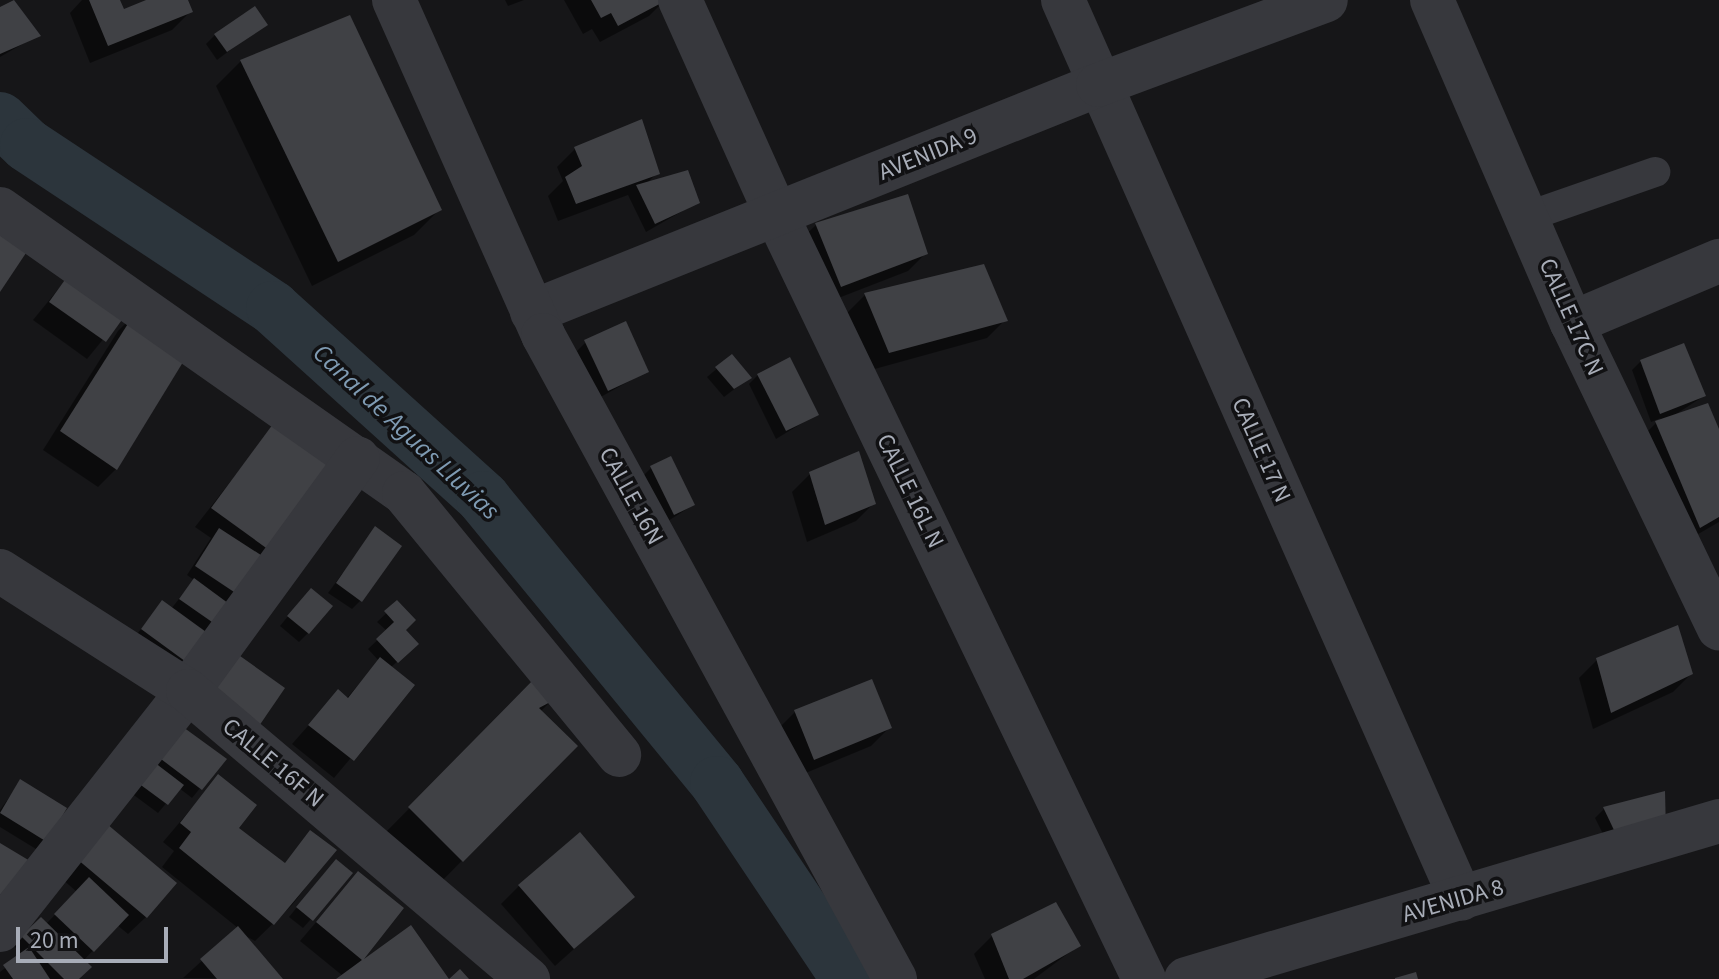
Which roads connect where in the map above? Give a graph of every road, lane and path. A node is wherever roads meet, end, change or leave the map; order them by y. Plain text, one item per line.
1 (394, 0) edge
2 (680, 0) edge
3 (1063, 0) edge
4 (1326, 0) edge
5 (1432, 0) edge
6 (1098, 85) junction
7 (1655, 172) dead end
8 (0, 209) edge
9 (777, 216) junction
10 (1526, 217) junction
11 (1719, 261) edge
12 (532, 312) junction
13 (1572, 323) junction
14 (358, 458) junction
15 (0, 571) edge
16 (1719, 629) edge
17 (188, 691) junction
18 (619, 755) dead end
19 (1719, 821) edge
20 (1461, 899) junction
21 (0, 930) edge
22 (528, 979) edge
23 (895, 979) edge
24 (1144, 979) edge
25 (1186, 979) edge

1 - 12 street, CALLE 16N
2 - 9 street, CALLE 16L N
3 - 6 street, CALLE 17 N
4 - 6 street, AVENIDA 9
5 - 10 street, CALLE 17C N
6 - 9 street, AVENIDA 9
6 - 20 street, CALLE 17 N
7 - 10 lane
8 - 14 street
9 - 12 street, AVENIDA 9
9 - 24 street, CALLE 16L N
10 - 13 street, CALLE 17C N
11 - 13 street
12 - 23 street, CALLE 16N
13 - 16 street, CALLE 17C N
14 - 17 street
14 - 18 street
15 - 17 street, CALLE 16F N
17 - 21 street
17 - 22 street, CALLE 16F N
19 - 20 street, AVENIDA 8
20 - 25 street, AVENIDA 8

